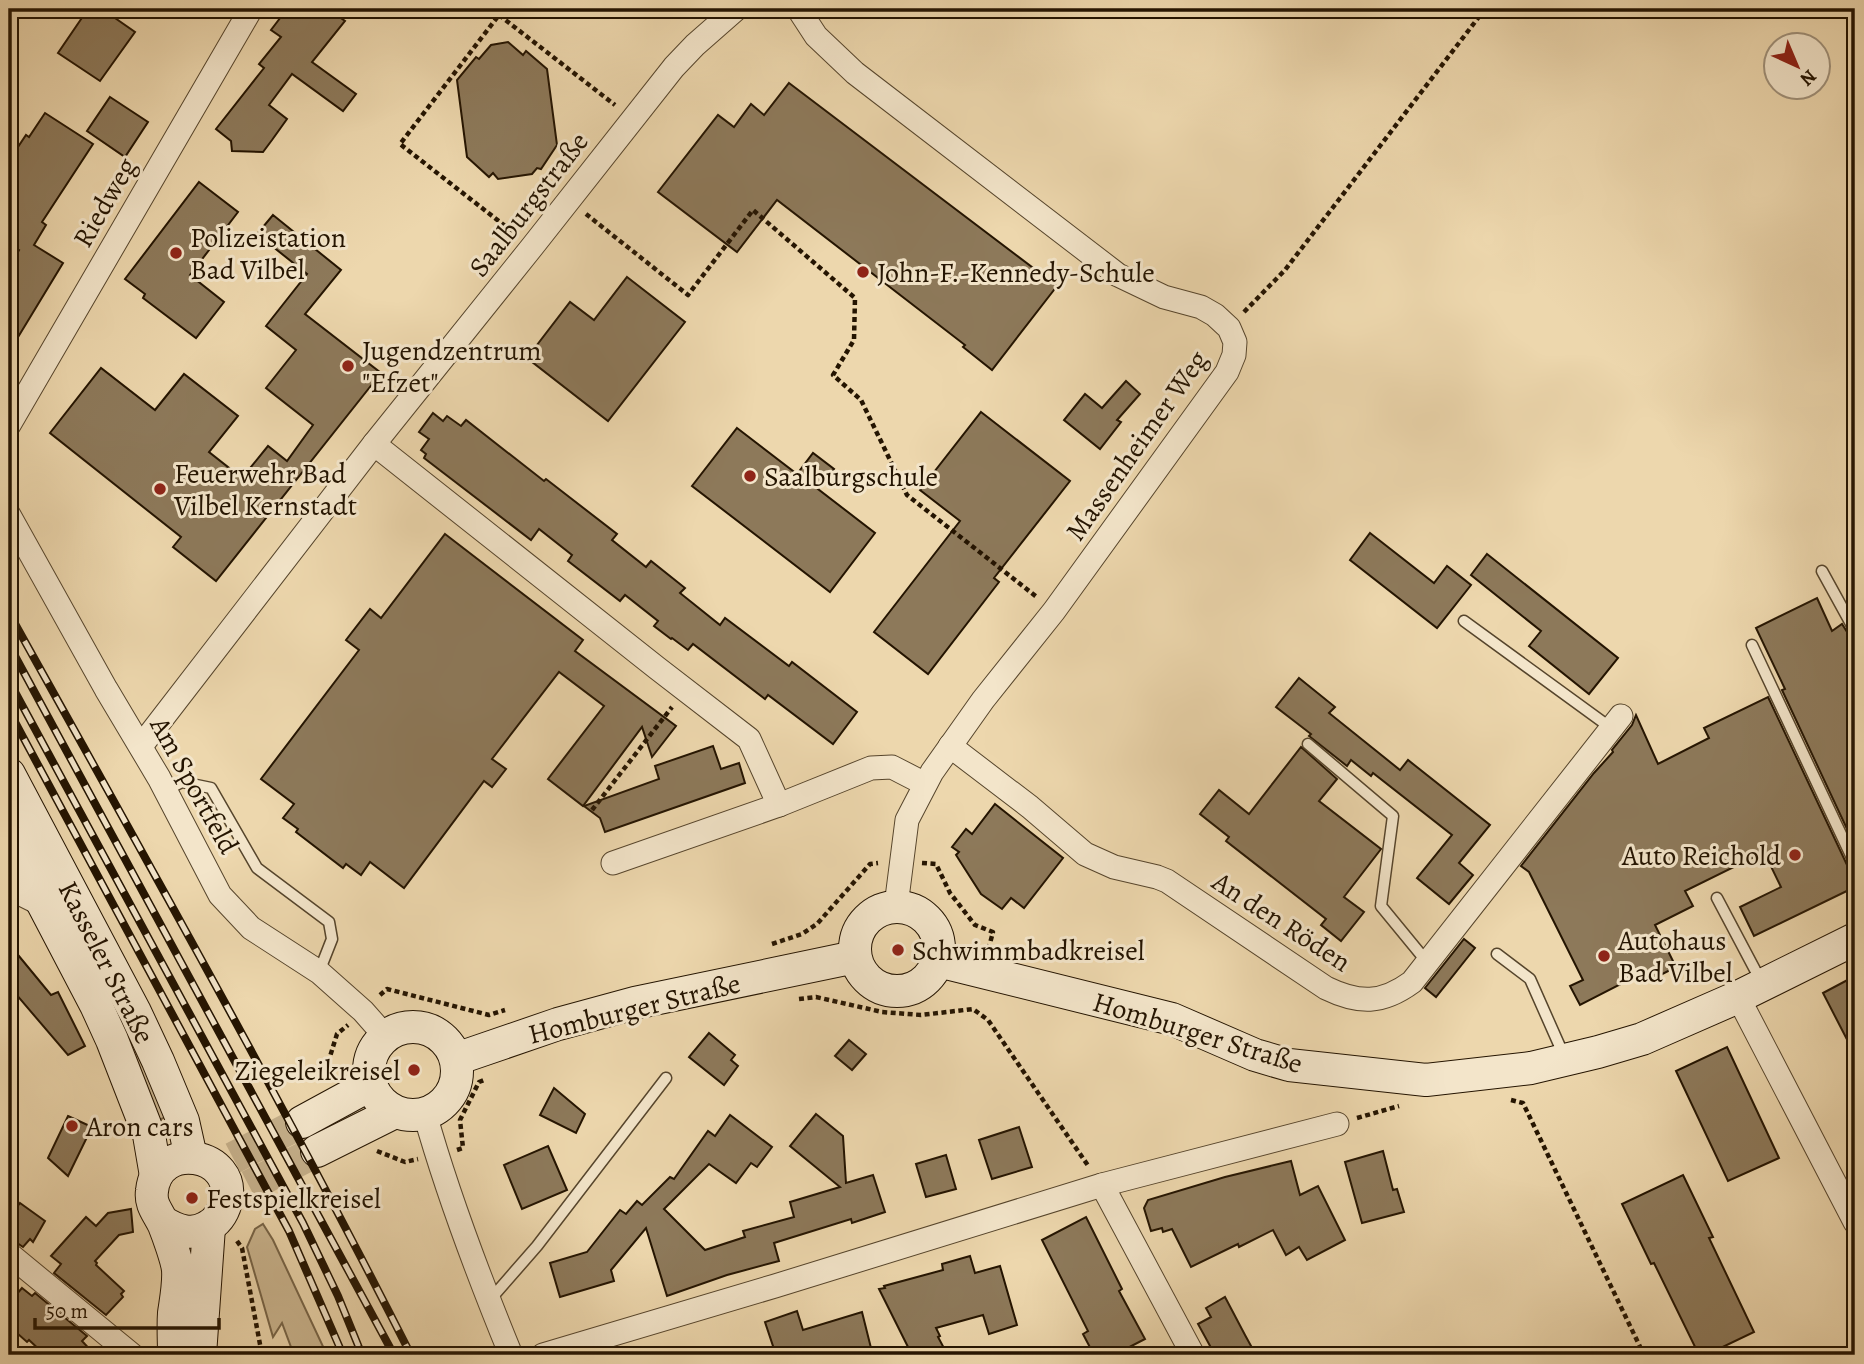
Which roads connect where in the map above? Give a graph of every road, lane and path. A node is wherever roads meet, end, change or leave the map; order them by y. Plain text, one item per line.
1 (251, 9) edge
2 (736, 9) edge
3 (800, 9) edge
4 (1485, 9) edge
5 (500, 12) edge
6 (633, 119) junction
7 (569, 201) junction
8 (532, 247) junction
9 (1229, 328) junction
10 (9, 425) edge
11 (374, 444) junction
12 (9, 515) edge
13 (1822, 571) dead end
14 (1054, 611) junction
15 (1464, 621) dead end
16 (1855, 631) edge
17 (1752, 645) dead end
18 (685, 690) junction
19 (1616, 722) joint
20 (1308, 744) dead end
21 (141, 746) junction
22 (950, 746) junction
23 (9, 775) edge
24 (925, 784) junction
25 (166, 790) junction
26 (779, 805) junction
27 (592, 810) dead end
28 (9, 839) edge
29 (613, 863) dead end
30 (902, 863) junction
31 (1855, 864) edge
32 (9, 888) edge
33 (1717, 898) dead end
34 (43, 905) junction
35 (896, 906) junction
36 (992, 932) dead end
37 (1855, 939) edge
38 (768, 945) dead end
39 (1497, 954) dead end
40 (855, 957) junction
41 (938, 961) junction
42 (1427, 962) junction
43 (319, 972) junction
44 (1751, 991) junction
45 (792, 1000) dead end
46 (516, 1007) dead end
47 (363, 1011) junction
48 (385, 1036) junction
49 (456, 1059) junction
50 (1566, 1060) junction
51 (666, 1078) dead end
52 (322, 1080) dead end
53 (370, 1085) junction
54 (1501, 1097) dead end
55 (1407, 1104) dead end
56 (410, 1113) junction
57 (302, 1122) tunnel mouth
58 (1337, 1124) joint
59 (317, 1151) tunnel mouth
60 (212, 1160) junction
61 (156, 1176) junction
62 (1101, 1185) junction
63 (163, 1222) junction
64 (1855, 1222) edge
65 (222, 1233) junction
66 (9, 1254) edge
67 (489, 1301) junction
68 (132, 1355) edge
69 (174, 1355) edge
70 (200, 1355) edge
71 (262, 1355) edge
72 (511, 1355) edge
73 (543, 1355) edge
74 (1193, 1355) edge
75 (1644, 1355) edge

1 - 10 street, Riedweg
2 - 6 street, Saalburgstraße
3 - 9 street
4 - 9 path, Massenheimer Weg
5 - 6 path
5 - 8 path
6 - 7 street, Saalburgstraße
7 - 8 street, Saalburgstraße
7 - 14 path
8 - 11 street, Saalburgstraße
9 - 14 street, Massenheimer Weg
11 - 18 street
11 - 21 street, Saalburgstraße
12 - 21 street, Am Sportfeld
13 - 16 lane
14 - 22 street, Massenheimer Weg
15 - 19 lane
17 - 31 lane
18 - 26 street
18 - 27 path
19 - 42 street, An den Röden
20 - 42 lane
21 - 25 street, Am Sportfeld
22 - 24 street, Massenheimer Weg
22 - 42 street, An den Röden
23 - 60 street, Kasseler Straße
24 - 26 street
24 - 30 street, Massenheimer Weg
25 - 43 street, Am Sportfeld
25 - 43 lane
26 - 29 street
28 - 34 street, Kasseler Straße
30 - 35 street, Massenheimer Weg
30 - 36 path
30 - 38 path
32 - 34 street
33 - 44 lane
34 - 61 street, Kasseler Straße
35 - 40 street
35 - 41 street
37 - 44 street, Homburger Straße
39 - 50 lane
40 - 41 street
40 - 49 street, Homburger Straße
41 - 50 street, Homburger Straße
43 - 47 street, Am Sportfeld
44 - 50 street, Homburger Straße
44 - 64 street
45 - 62 path
46 - 47 path
47 - 48 street, Am Sportfeld
47 - 52 path
48 - 49 street
48 - 53 street
49 - 56 street
51 - 67 lane
53 - 56 street
53 - 57 street
54 - 75 path
55 - 58 path
56 - 59 street
56 - 67 street
58 - 62 street
60 - 61 street
60 - 65 street, Kasseler Straße
61 - 63 street, Kasseler Straße
62 - 73 street
62 - 74 street
63 - 65 street
63 - 69 street, Kasseler Straße
65 - 70 street, Kasseler Straße
65 - 71 path
66 - 68 street
67 - 72 street

